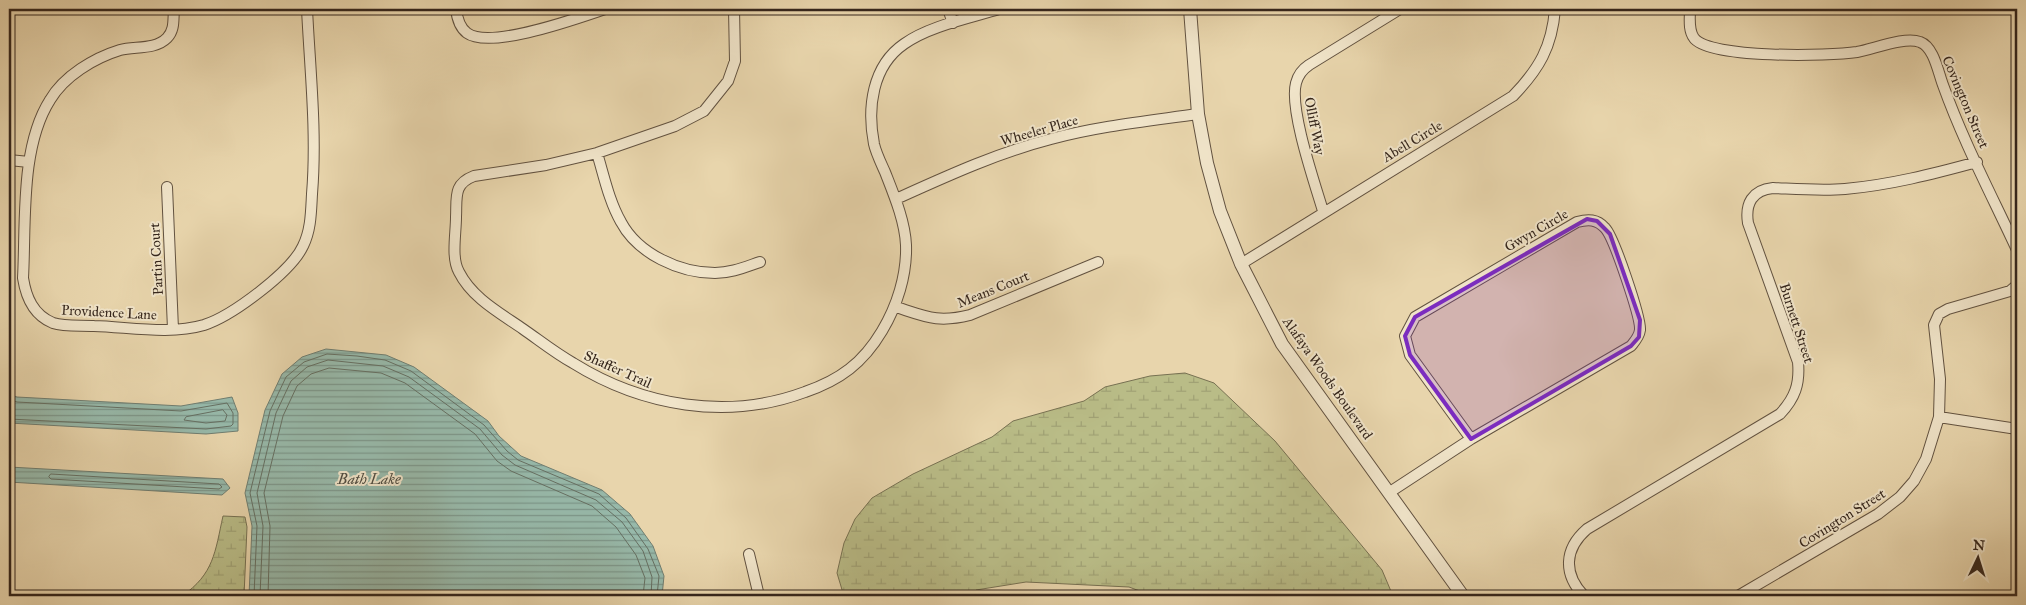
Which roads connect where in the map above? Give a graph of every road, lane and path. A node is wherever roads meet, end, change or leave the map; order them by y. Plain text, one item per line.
1 (174, 9) edge
2 (307, 9) edge
3 (456, 9) edge
4 (605, 9) edge
5 (734, 9) edge
6 (948, 9) edge
7 (999, 9) edge
8 (1190, 9) edge
9 (1400, 9) edge
10 (1555, 9) edge
11 (1690, 9) edge
12 (953, 23) junction
13 (1198, 114) junction
14 (597, 153) junction
15 (9, 160) edge
16 (29, 162) junction
17 (1977, 162) junction
18 (167, 187) dead end
19 (896, 199) junction
20 (1323, 211) junction
21 (2017, 250) edge
22 (760, 262) dead end
23 (1098, 262) dead end
24 (1241, 264) junction
25 (2017, 285) edge
26 (896, 308) junction
27 (174, 329) junction
28 (1938, 417) junction
29 (2017, 429) edge
30 (1472, 440) junction
31 (1390, 492) junction
32 (749, 554) dead end
33 (1461, 595) edge
34 (759, 596) edge
35 (1584, 596) edge
36 (1738, 596) edge

1 - 16 street, Providence Lane
2 - 27 street, Providence Lane
3 - 4 street
5 - 14 street, Shaffer Trail
6 - 12 street
7 - 12 street, Shaffer Trail
8 - 13 street, Alafaya Woods Boulevard
9 - 20 street, Olliff Way
10 - 20 street, Abell Circle
11 - 17 street, Covington Street
12 - 19 street, Shaffer Trail
13 - 19 street, Wheeler Place
13 - 24 street, Alafaya Woods Boulevard
14 - 22 street
14 - 26 street, Shaffer Trail
15 - 16 street
16 - 27 street, Providence Lane
17 - 21 street, Covington Street
17 - 35 street, Burnett Street
18 - 27 street, Partin Court
19 - 26 street, Shaffer Trail
20 - 24 street, Abell Circle
23 - 26 street, Means Court
24 - 31 street, Alafaya Woods Boulevard
25 - 28 street, Covington Street
28 - 29 street
28 - 36 street, Covington Street
30 - 30 street, Gwyn Circle
30 - 31 street, Gwyn Circle
31 - 33 street, Alafaya Woods Boulevard
32 - 34 street

